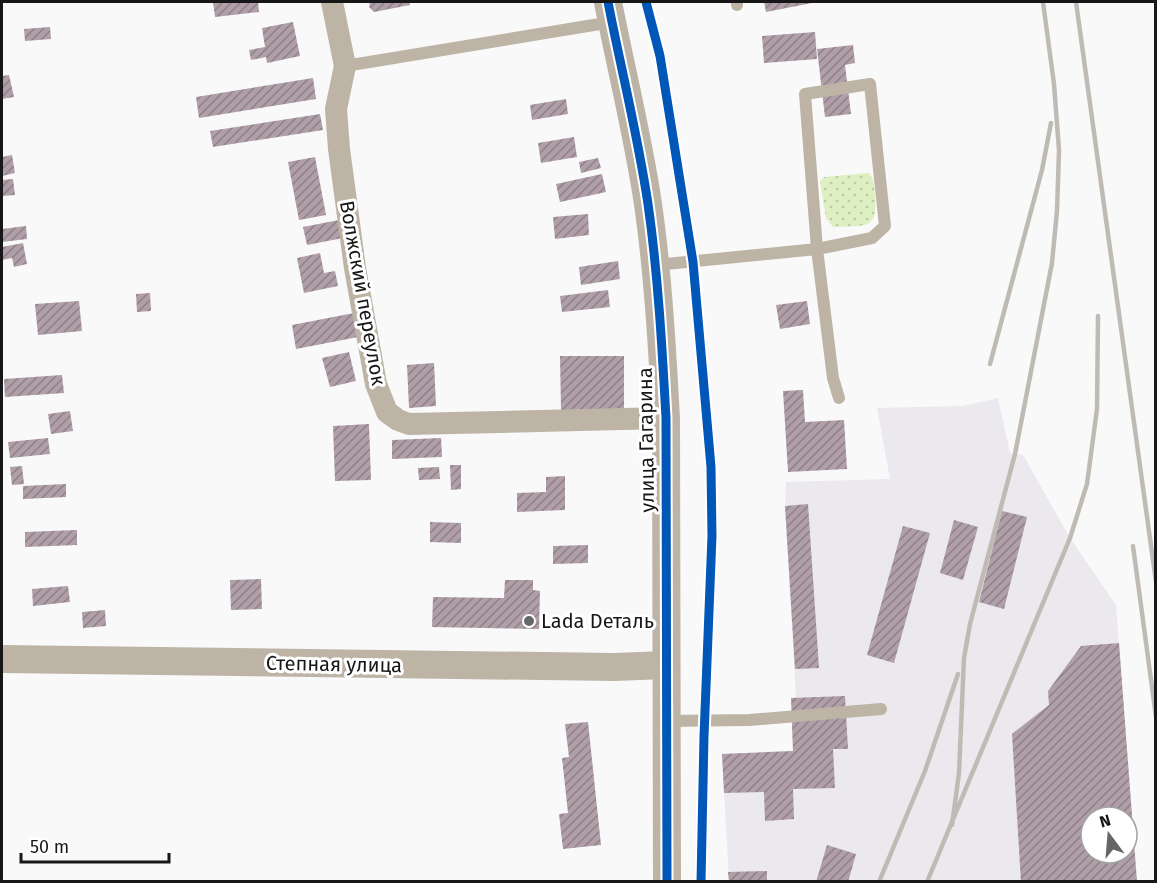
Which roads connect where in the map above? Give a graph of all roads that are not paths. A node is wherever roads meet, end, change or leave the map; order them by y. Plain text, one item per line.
1 (332, 2) edge
2 (610, 12) edge
3 (345, 66) junction
4 (817, 249) junction
5 (656, 266) junction
6 (839, 398) dead end
7 (666, 418) junction
8 (2, 656) edge
9 (666, 665) junction
10 (881, 709) dead end
11 (666, 721) junction
12 (667, 882) edge

1 - 3 street, Волжский переулок
2 - 3 lane
2 - 5 street, улица Гагарина
3 - 7 street, Волжский переулок
4 - 4 lane
4 - 5 lane
4 - 6 lane
5 - 7 street, улица Гагарина
7 - 9 street, улица Гагарина
8 - 9 street, Степная улица
9 - 11 street, улица Гагарина
10 - 11 lane
11 - 12 street, улица Гагарина

